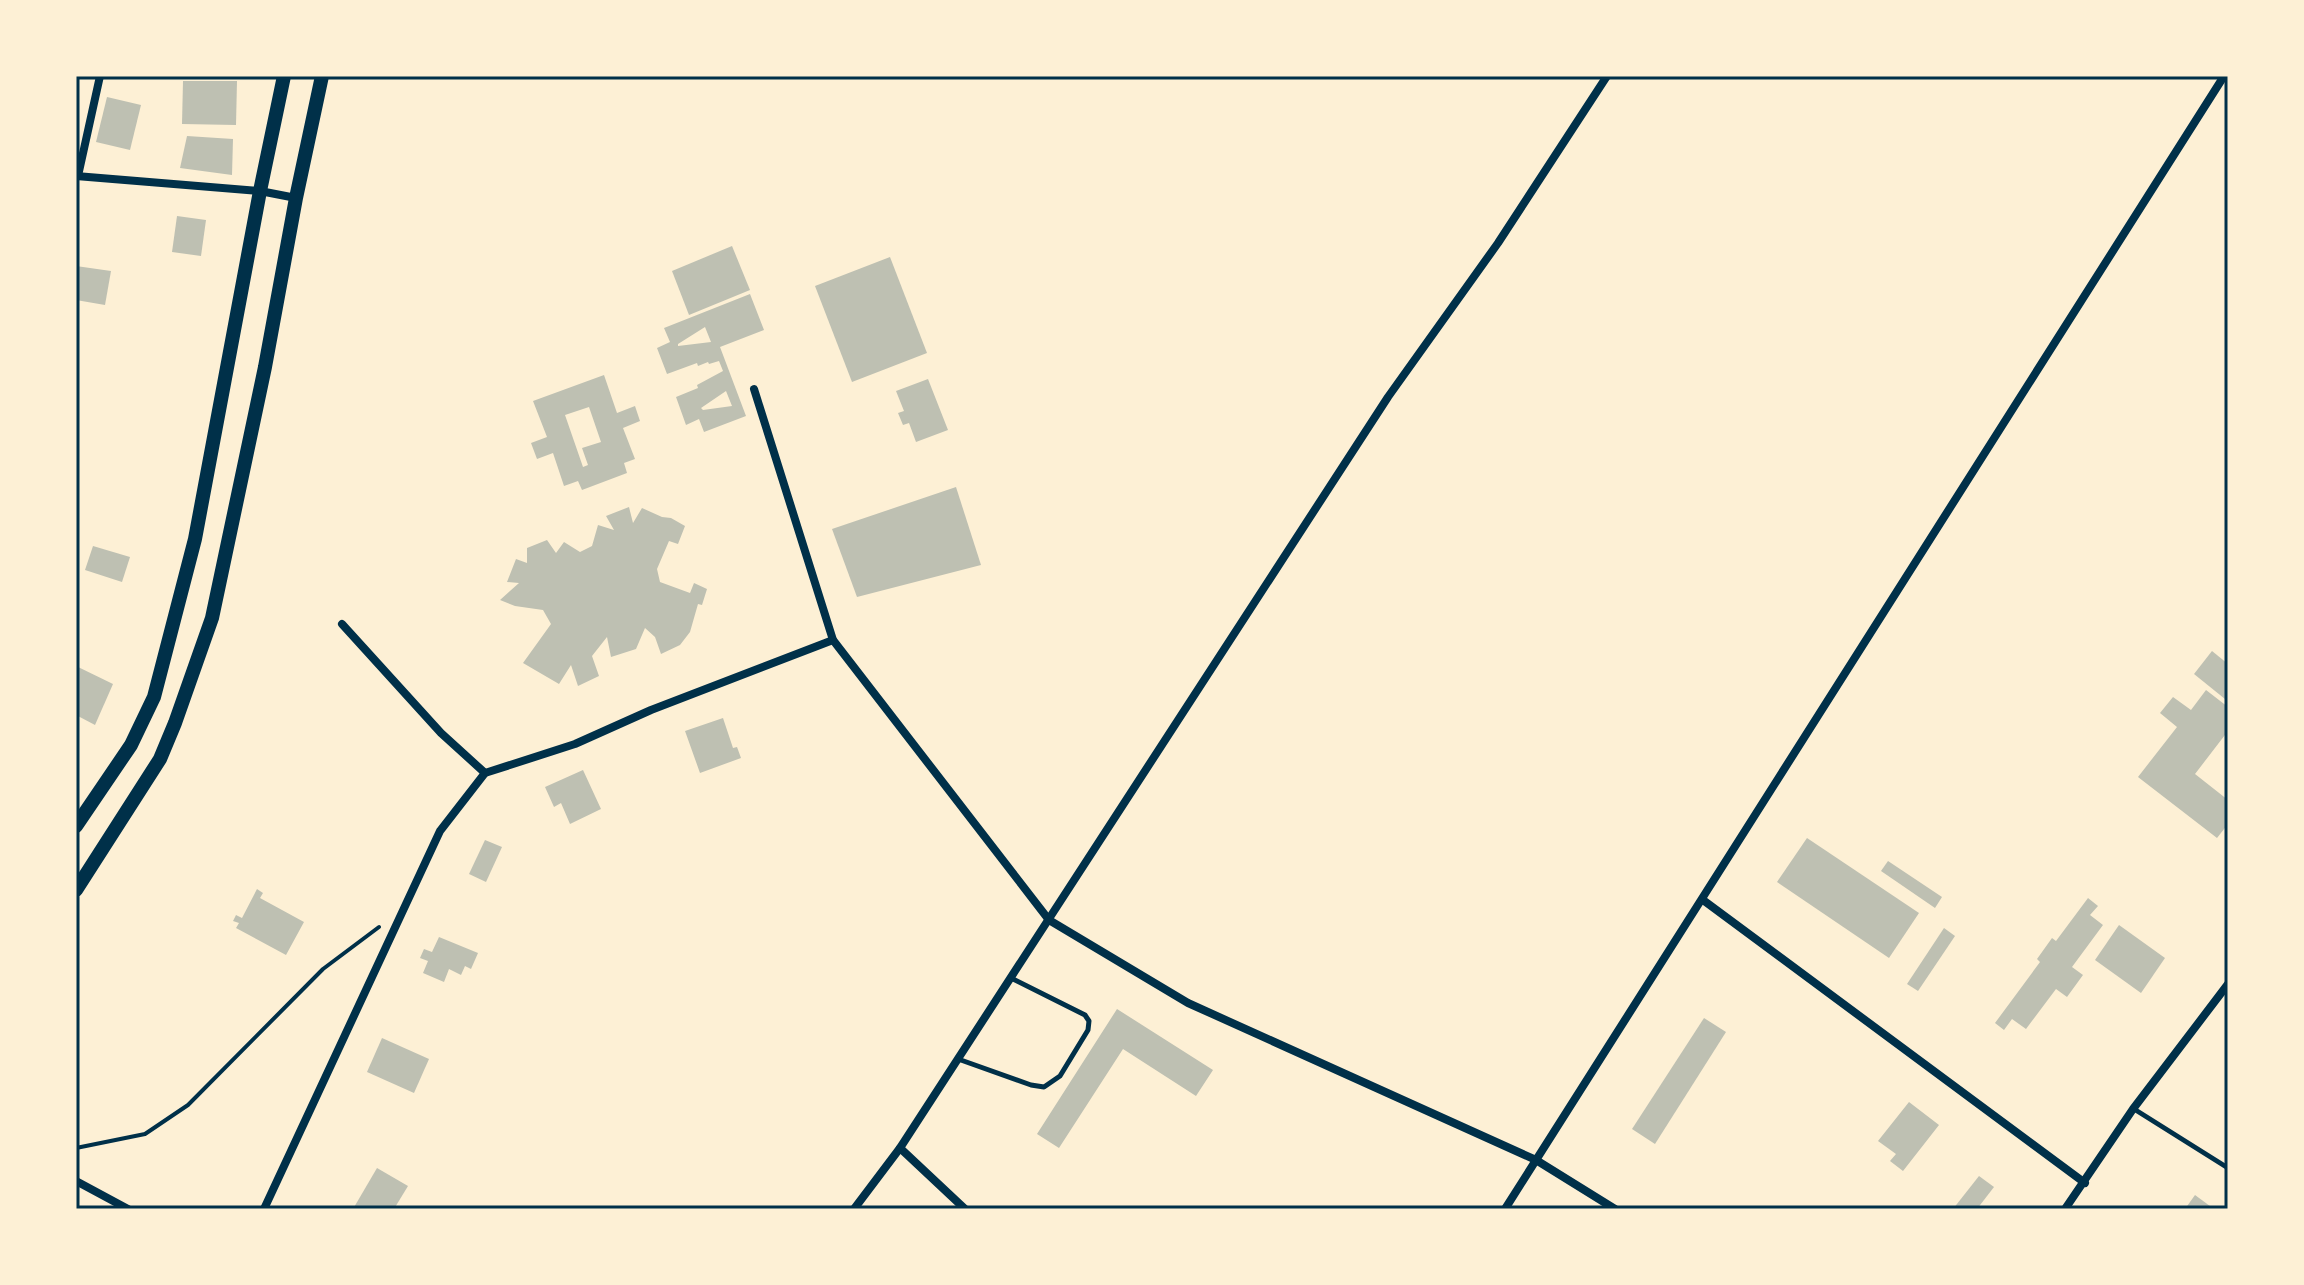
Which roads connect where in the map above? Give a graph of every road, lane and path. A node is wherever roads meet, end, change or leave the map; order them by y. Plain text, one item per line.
1 (100, 76) edge
2 (284, 76) edge
3 (322, 76) edge
4 (1607, 76) edge
5 (2224, 76) edge
6 (77, 176) edge
7 (260, 191) junction
8 (296, 198) junction
9 (754, 389) dead end
10 (342, 624) dead end
11 (833, 640) junction
12 (485, 773) junction
13 (76, 826) edge
14 (76, 890) edge
15 (1703, 900) junction
16 (1049, 920) junction
17 (381, 926) dead end
18 (1011, 978) junction
19 (2228, 984) edge
20 (958, 1059) junction
21 (2133, 1109) junction
22 (76, 1148) edge
23 (900, 1148) junction
24 (1536, 1160) junction
25 (2228, 1168) edge
26 (76, 1182) edge
27 (2085, 1183) junction
28 (128, 1209) edge
29 (264, 1209) edge
30 (854, 1209) edge
31 (965, 1209) edge
32 (1505, 1209) edge
33 (1615, 1209) edge
34 (2065, 1209) edge

1 - 6 street
2 - 7 main road
3 - 8 main road
4 - 16 street
5 - 15 street
6 - 7 street
7 - 8 street
7 - 13 main road
8 - 14 main road
9 - 11 street
10 - 12 street
11 - 12 street
11 - 16 street
12 - 29 street
15 - 24 street
15 - 27 street
16 - 18 street
16 - 24 street
17 - 22 path
18 - 20 street
18 - 20 lane
19 - 21 street
20 - 23 street
21 - 25 lane
21 - 27 street
23 - 30 street
23 - 31 street
24 - 32 street
24 - 33 street
26 - 28 street
27 - 34 street

